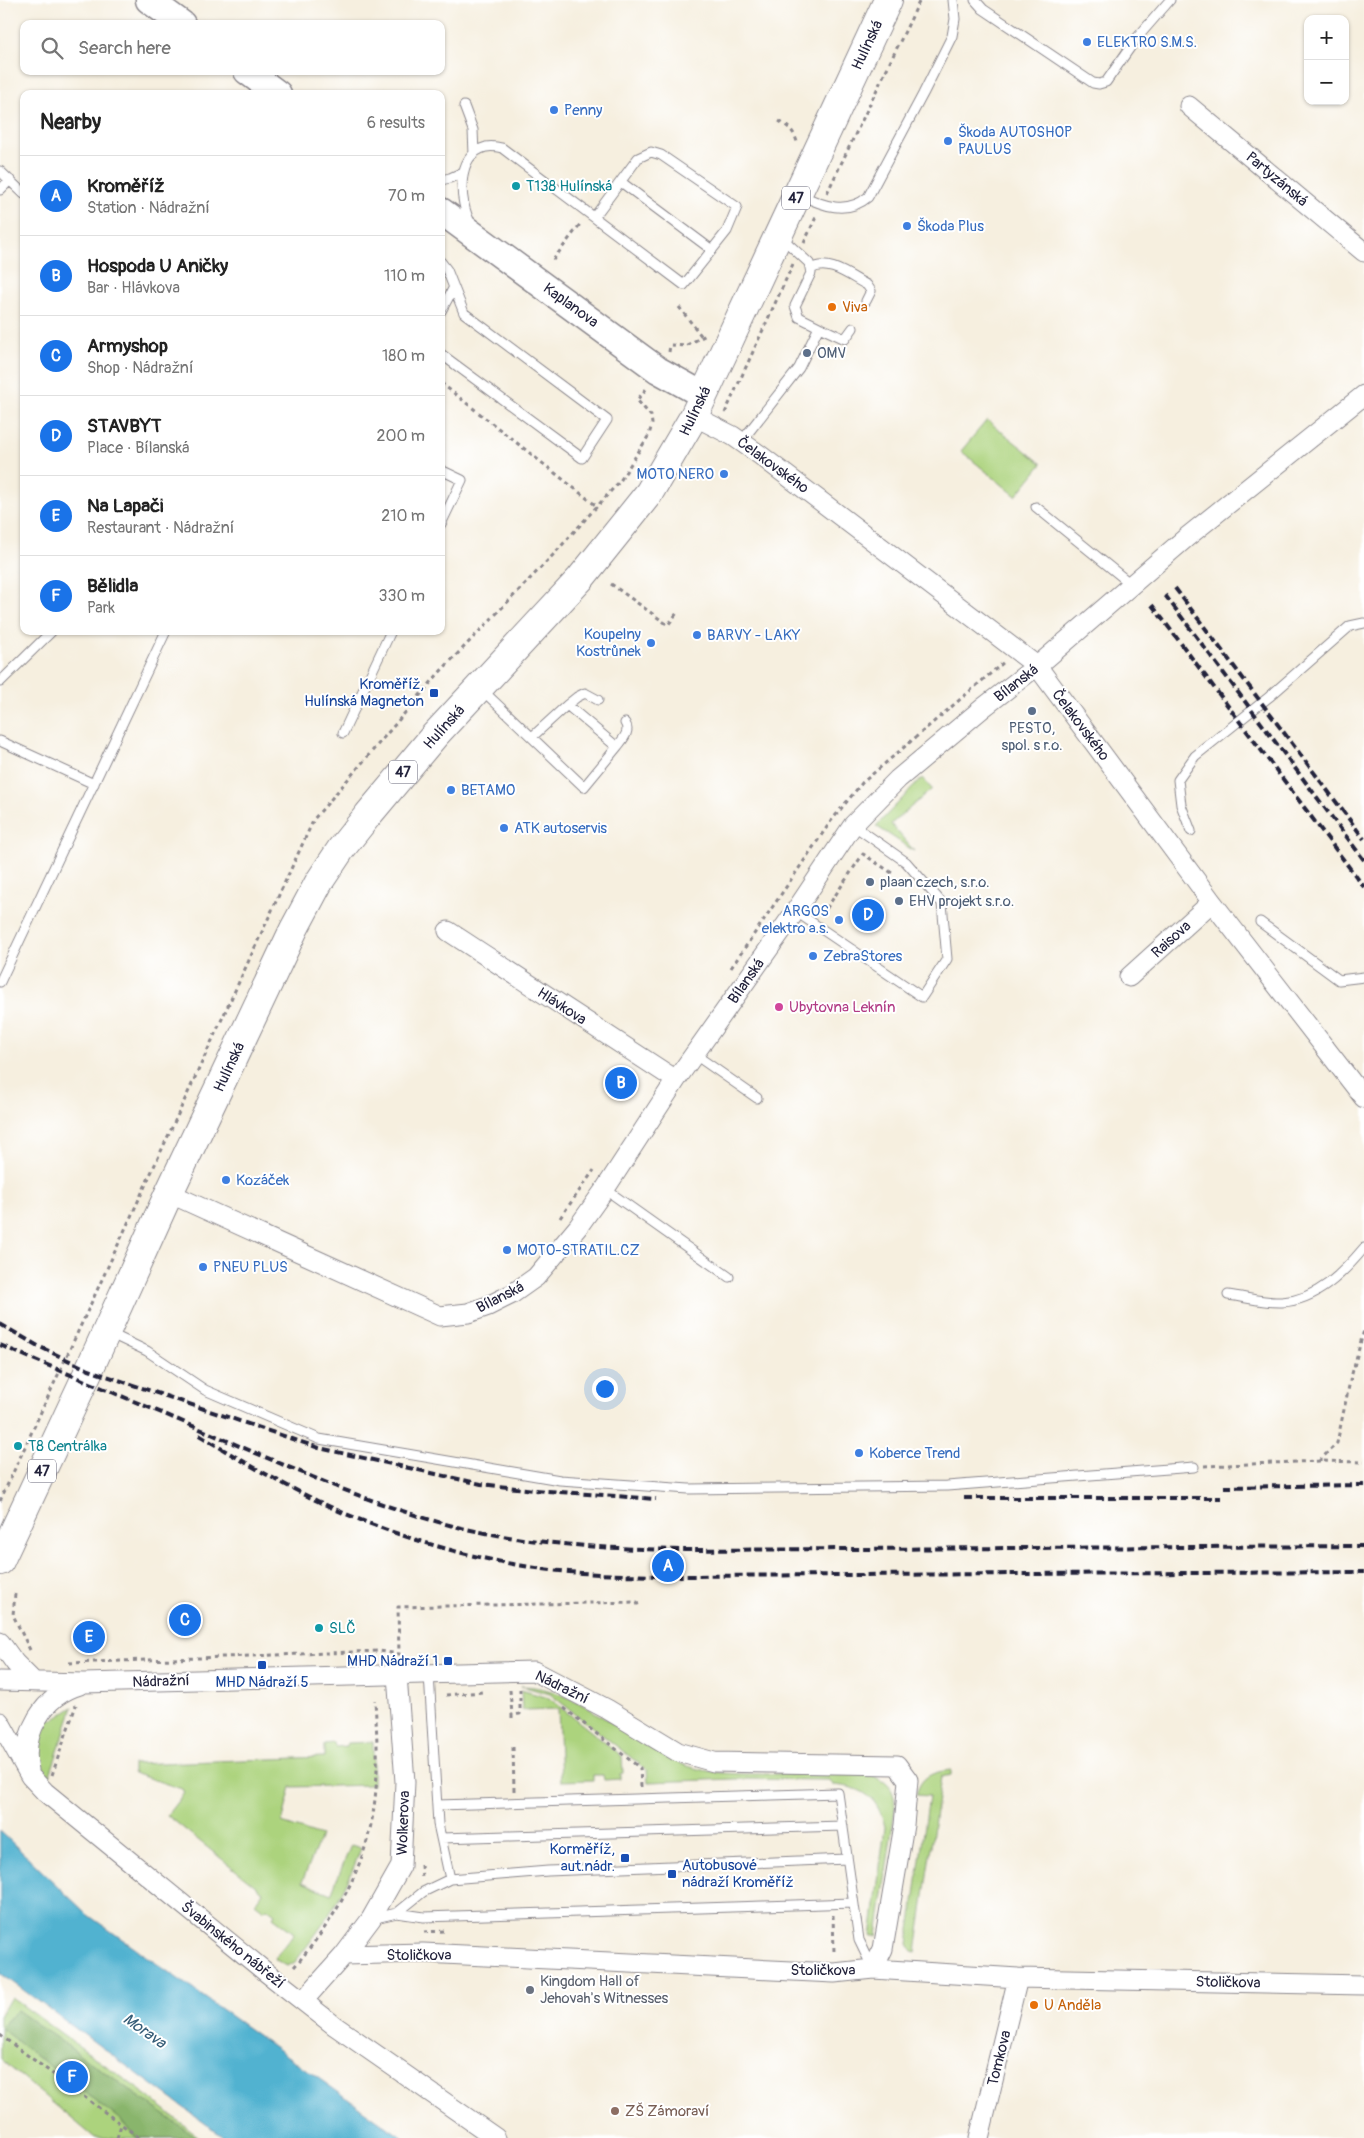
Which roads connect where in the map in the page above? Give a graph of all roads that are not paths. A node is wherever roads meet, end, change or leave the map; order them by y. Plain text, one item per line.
1 (149, 0) edge
2 (888, 0) edge
3 (953, 0) edge
4 (975, 0) edge
5 (1170, 0) edge
6 (176, 20) edge
7 (252, 75) edge
8 (273, 90) edge
9 (464, 106) dead end
10 (1189, 106) dead end
11 (474, 154) junction
12 (0, 171) edge
13 (463, 172) junction
14 (445, 179) edge
15 (10, 180) junction
16 (620, 182) junction
17 (0, 190) edge
18 (20, 190) edge
19 (798, 194) junction
20 (445, 214) edge
21 (595, 216) junction
22 (779, 235) junction
23 (478, 237) junction
24 (712, 250) junction
25 (1364, 252) edge
26 (445, 267) edge
27 (811, 269) junction
28 (453, 289) junction
29 (866, 301) dead end
30 (445, 304) edge
31 (820, 327) junction
32 (852, 328) dead end
33 (445, 357) edge
34 (1364, 394) edge
35 (698, 406) junction
36 (741, 442) junction
37 (445, 472) edge
38 (1036, 507) dead end
39 (445, 516) edge
40 (1132, 585) junction
41 (1364, 623) edge
42 (48, 635) edge
43 (164, 635) edge
44 (389, 635) edge
45 (1037, 666) junction
46 (0, 682) edge
47 (480, 688) junction
48 (598, 700) dead end
49 (567, 705) junction
50 (625, 723) dead end
51 (344, 733) dead end
52 (532, 737) junction
53 (0, 741) edge
54 (617, 748) junction
55 (94, 784) junction
56 (853, 825) junction
57 (1191, 831) dead end
58 (1212, 902) junction
59 (798, 907) junction
60 (1260, 922) dead end
61 (448, 931) dead end
62 (1129, 977) dead end
63 (1364, 978) edge
64 (0, 982) edge
65 (694, 1054) junction
66 (676, 1080) junction
67 (757, 1098) dead end
68 (1364, 1098) edge
69 (606, 1189) junction
70 (169, 1194) junction
71 (1364, 1248) edge
72 (729, 1277) dead end
73 (1228, 1295) dead end
74 (106, 1331) junction
75 (1194, 1467) road end
76 (0, 1561) edge
77 (0, 1642) edge
78 (429, 1674) junction
79 (397, 1675) junction
80 (0, 1681) edge
81 (34, 1682) junction
82 (84, 1683) junction
83 (0, 1722) edge
84 (30, 1776) junction
85 (437, 1805) junction
86 (843, 1826) junction
87 (441, 1838) junction
88 (847, 1860) junction
89 (450, 1879) junction
90 (854, 1903) junction
91 (397, 1913) junction
92 (371, 1919) junction
93 (344, 1955) junction
94 (873, 1969) junction
95 (1018, 1978) junction
96 (1364, 1985) edge
97 (302, 2001) junction
98 (496, 2138) edge
99 (979, 2138) edge

1 - 6 main road
2 - 19 main road, Hulínská / 47
3 - 19 lane
4 - 5 lane
7 - 8 main road
9 - 11 lane
10 - 25 street, Partyzánská
11 - 13 lane
11 - 21 lane
12 - 15 lane
13 - 14 lane
13 - 23 lane
15 - 17 lane
15 - 18 lane
16 - 21 lane
16 - 24 lane
16 - 24 lane
19 - 22 main road, Hulínská / 47
20 - 23 main road, Kaplanova
21 - 24 lane
22 - 27 lane
22 - 35 main road, Hulínská / 47
23 - 35 main road, Kaplanova
26 - 28 lane
27 - 29 lane
27 - 31 lane
28 - 30 lane
28 - 33 lane
31 - 32 lane
31 - 36 lane
34 - 40 street, Bílanská
35 - 36 street, Čelakovského
35 - 47 main road, Hulínská / 47
36 - 45 street, Čelakovského
37 - 39 lane
38 - 40 lane
40 - 45 street, Bílanská
41 - 57 lane
42 - 46 lane
43 - 55 lane
44 - 51 lane
45 - 56 street, Bílanská
45 - 58 street, Čelakovského
47 - 52 lane
47 - 70 main road, Hulínská / 47
48 - 49 lane
49 - 52 lane
49 - 54 lane
50 - 54 lane
52 - 54 lane
53 - 55 lane
55 - 64 lane
56 - 59 street, Bílanská
56 - 59 lane
58 - 62 street, Raisova
58 - 68 street, Čelakovského
59 - 65 street, Bílanská
60 - 63 lane
61 - 66 street, Hlávkova
65 - 66 street, Bílanská
65 - 67 lane
66 - 69 street, Bílanská
69 - 70 street, Bílanská
69 - 72 lane
70 - 74 main road, Hulínská / 47
71 - 73 lane
74 - 75 lane
74 - 76 main road, Hulínská / 47
77 - 81 street
78 - 79 street, Nádražní
78 - 85 lane
78 - 94 street, Nádražní
79 - 82 street, Nádražní
79 - 92 street, Wolkerova
80 - 81 street, Nádražní
81 - 82 street, Nádražní
82 - 84 street
83 - 84 street, Švabinského nábřeží
84 - 97 street, Švabinského nábřeží
85 - 86 lane
85 - 87 lane
86 - 87 lane
86 - 88 lane
87 - 89 lane
88 - 89 lane
88 - 90 lane
89 - 91 lane
90 - 91 lane
90 - 94 lane
91 - 92 lane
92 - 93 street, Wolkerova
93 - 94 street, Stoličkova
93 - 97 street
94 - 95 street, Stoličkova
95 - 96 street, Stoličkova
95 - 99 street, Tomkova
97 - 98 street, Švabinského nábřeží

